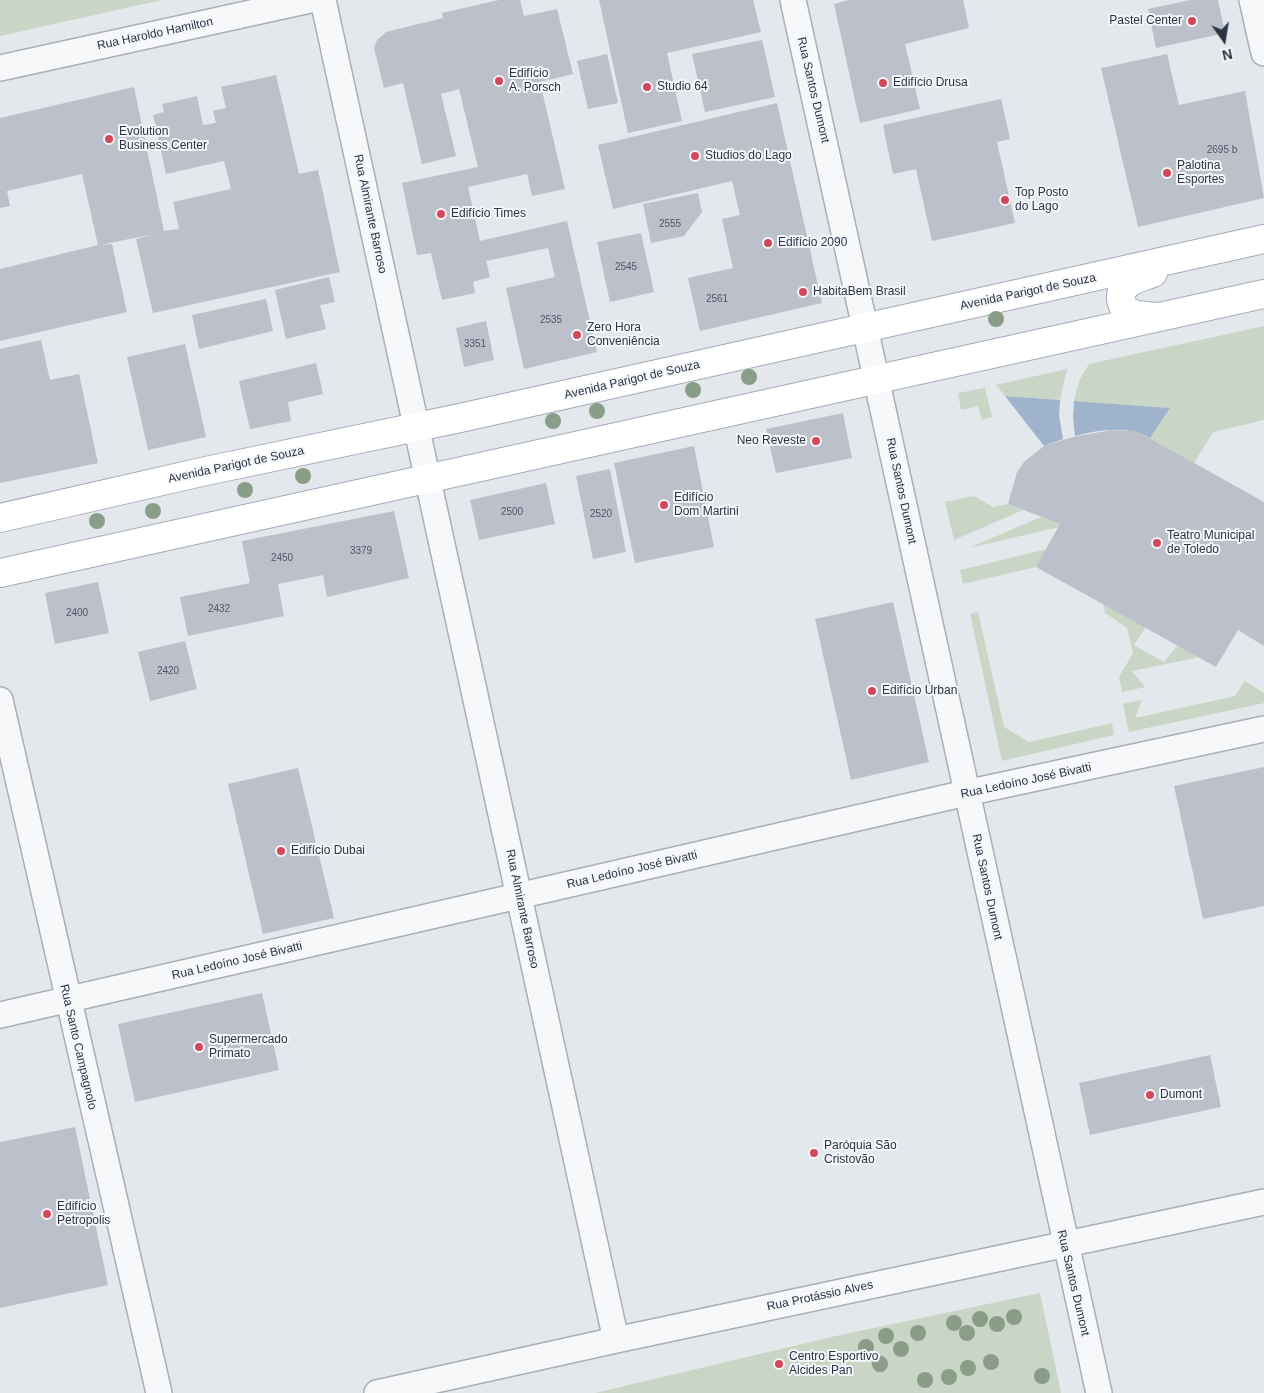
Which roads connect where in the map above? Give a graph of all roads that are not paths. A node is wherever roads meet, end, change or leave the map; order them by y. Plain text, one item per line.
1 (310, 0) edge
2 (323, 0) edge
3 (793, 0) edge
4 (1252, 0) edge
5 (1264, 53) edge
6 (0, 68) edge
7 (1264, 239) edge
8 (1264, 294) edge
9 (1158, 317) junction
10 (866, 327) junction
11 (878, 381) junction
12 (417, 428) junction
13 (428, 478) junction
14 (0, 518) edge
15 (0, 573) edge
16 (0, 700) edge
17 (1264, 730) edge
18 (966, 793) junction
19 (520, 896) junction
20 (67, 1000) junction
21 (0, 1015) edge
22 (1264, 1202) edge
23 (1064, 1245) junction
24 (616, 1340) junction
25 (159, 1393) edge
26 (377, 1393) edge
27 (1099, 1393) edge

1 - 6 street, Rua Haroldo Hamilton
2 - 12 street, Rua Almirante Barroso
3 - 10 street, Rua Santos Dumont
4 - 5 street
7 - 9 main road
7 - 10 main road, Avenida Parigot de Souza
8 - 9 main road
9 - 11 main road
10 - 11 street, Rua Santos Dumont
10 - 12 main road, Avenida Parigot de Souza
11 - 13 main road
11 - 18 street, Rua Santos Dumont
12 - 13 street, Rua Almirante Barroso
12 - 14 main road, Avenida Parigot de Souza
13 - 15 main road
13 - 19 street, Rua Almirante Barroso
16 - 20 street, Rua Santo Campagnolo
17 - 18 street, Rua Ledoíno José Bivatti
18 - 19 street, Rua Ledoíno José Bivatti
18 - 23 street, Rua Santos Dumont
19 - 20 street, Rua Ledoíno José Bivatti
19 - 24 street, Rua Almirante Barroso
20 - 21 street, Rua Ledoíno José Bivatti
20 - 25 street, Rua Santo Campagnolo
22 - 23 street, Rua Protássio Alves
23 - 24 street, Rua Protássio Alves
23 - 27 street, Rua Santos Dumont
24 - 26 street, Rua Protássio Alves

